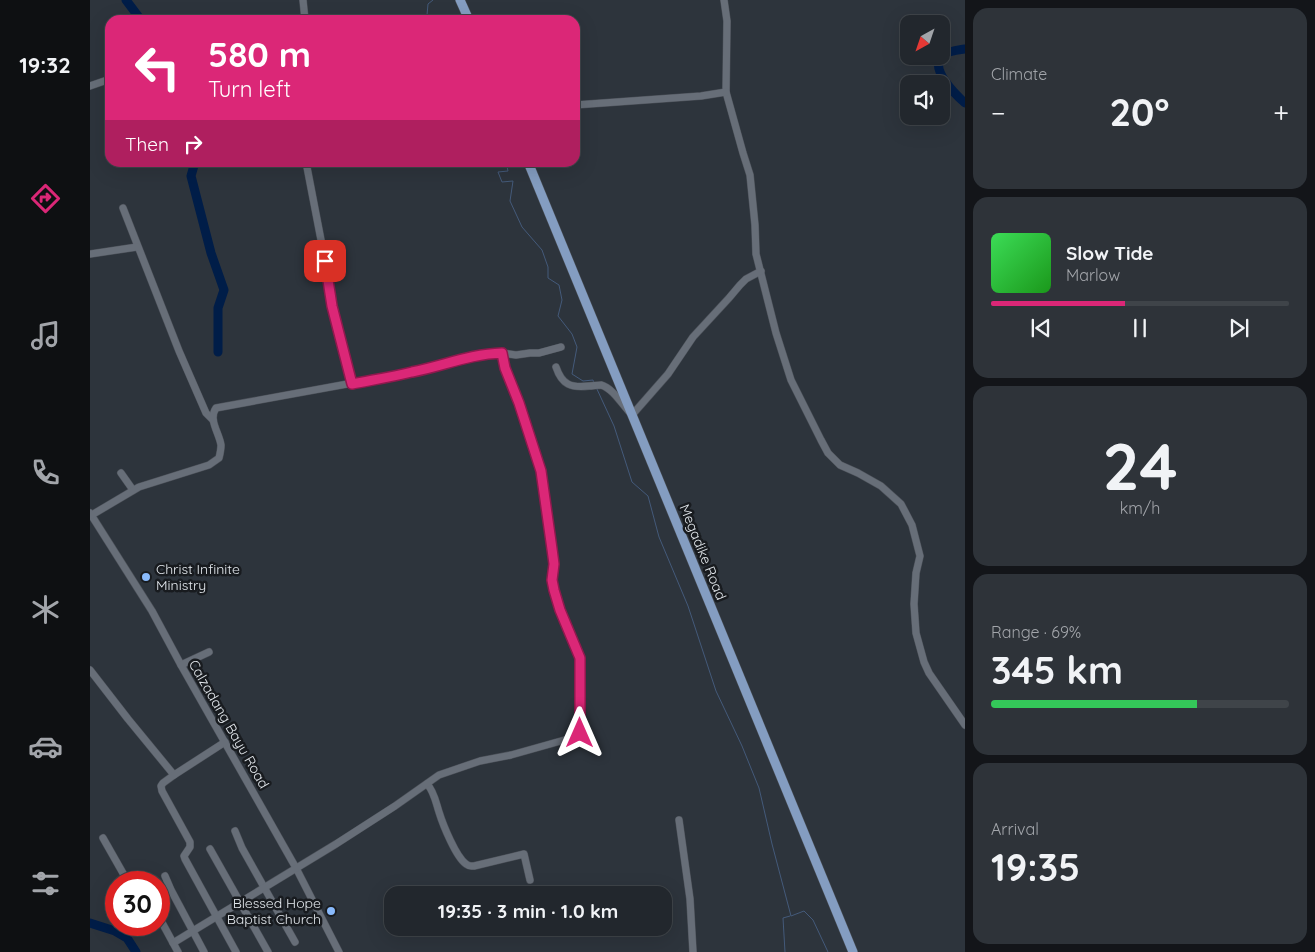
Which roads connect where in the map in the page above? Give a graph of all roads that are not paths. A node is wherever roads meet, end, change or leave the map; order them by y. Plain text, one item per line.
1 (303, 0) edge
2 (460, 0) edge
3 (724, 0) edge
4 (304, 15) edge
5 (466, 15) edge
6 (105, 80) edge
7 (90, 86) edge
8 (726, 92) junction
9 (580, 105) edge
10 (307, 167) edge
11 (530, 167) edge
12 (122, 208) dead end
13 (137, 247) junction
14 (90, 254) edge
15 (761, 271) junction
16 (561, 347) dead end
17 (502, 353) junction
18 (556, 367) dead end
19 (352, 384) junction
20 (632, 414) junction
21 (213, 420) junction
22 (121, 473) dead end
23 (133, 490) junction
24 (91, 515) edge
25 (209, 652) dead end
26 (181, 665) junction
27 (90, 670) edge
28 (965, 725) edge
29 (225, 742) junction
30 (174, 775) junction
31 (427, 784) junction
32 (679, 820) dead end
33 (235, 831) dead end
34 (103, 838) dead end
35 (210, 849) dead end
36 (296, 868) junction
37 (122, 871) edge
38 (530, 880) dead end
39 (170, 888) edge
40 (264, 888) junction
41 (240, 902) junction
42 (216, 917) junction
43 (193, 931) junction
44 (169, 936) edge
45 (295, 942) dead end
46 (173, 943) junction
47 (178, 952) edge
48 (204, 952) edge
49 (236, 952) edge
50 (268, 952) edge
51 (337, 952) edge
52 (693, 952) edge
53 (852, 952) edge

1 - 4 street
2 - 5 main road
3 - 8 street
6 - 7 street
8 - 9 street
8 - 15 street
10 - 19 street
11 - 20 main road, Megadike Road
12 - 13 street
13 - 14 street
13 - 21 street
15 - 20 street
15 - 28 street
16 - 17 street
17 - 19 street
17 - 31 street
18 - 20 street
19 - 21 street
20 - 53 main road, Megadike Road
21 - 23 street
22 - 23 street
23 - 24 street
24 - 26 street, Calzadang Bayu Road
25 - 26 street
26 - 29 street, Calzadang Bayu Road
27 - 30 street
29 - 30 street
29 - 36 street, Calzadang Bayu Road
30 - 42 street
31 - 36 street
31 - 38 street
32 - 52 street
33 - 40 street
34 - 37 street
35 - 41 street
36 - 40 street
36 - 51 street, Calzadang Bayu Road
39 - 43 street
40 - 41 street
40 - 45 street
41 - 42 street
41 - 50 street
42 - 43 street
42 - 49 street
43 - 46 street
43 - 48 street
44 - 46 street
46 - 47 street

